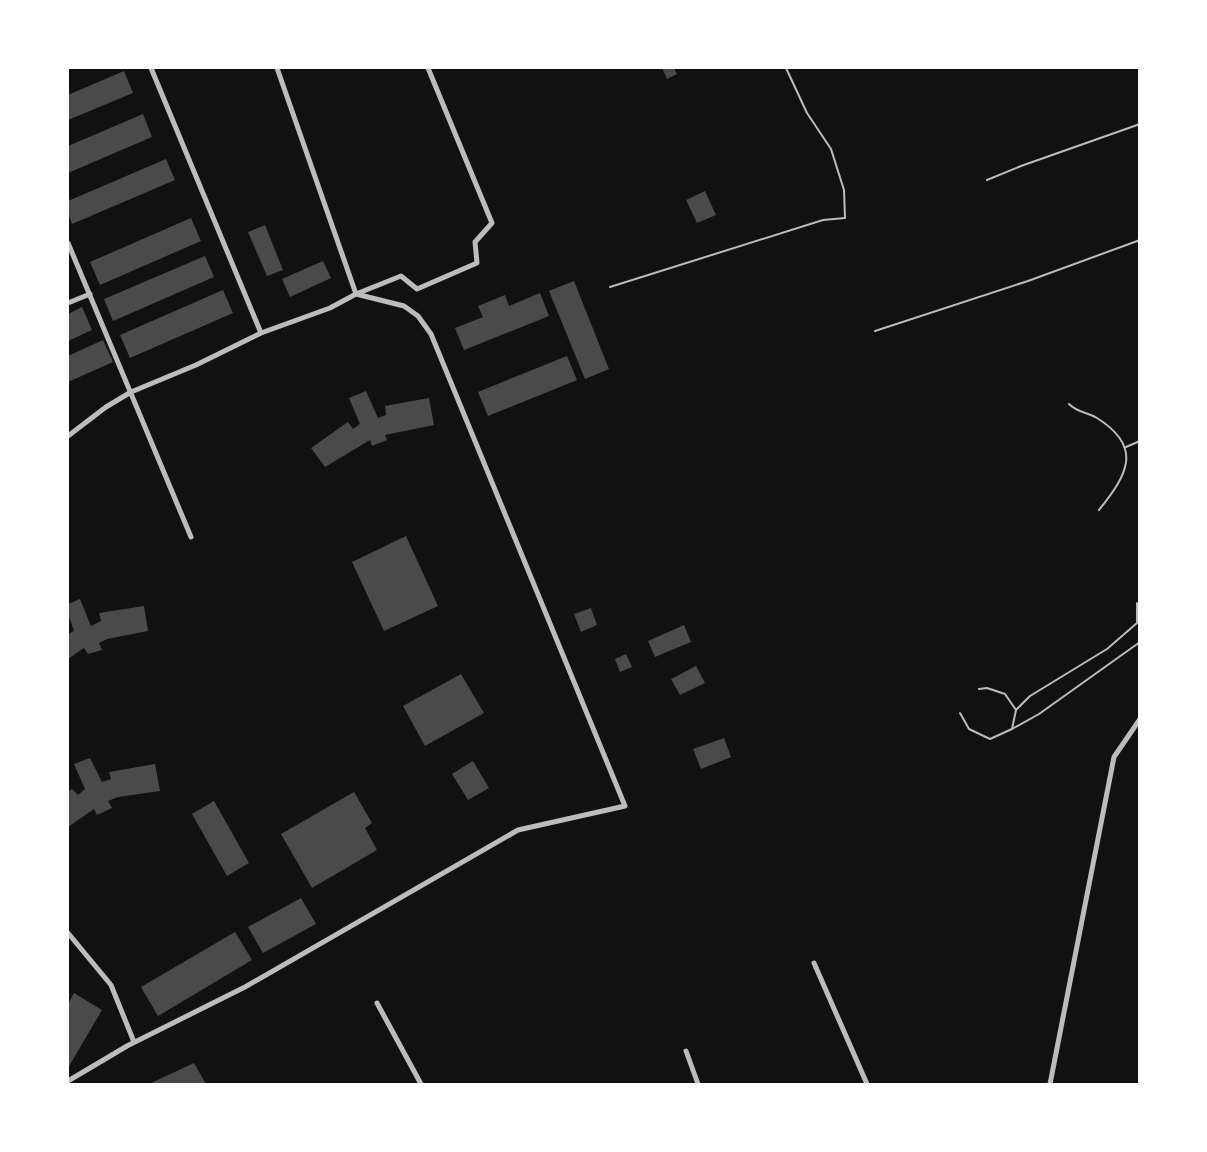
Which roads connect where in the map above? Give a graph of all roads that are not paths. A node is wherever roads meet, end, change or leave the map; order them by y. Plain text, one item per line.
1 (151, 68) edge
2 (277, 68) edge
3 (428, 68) edge
4 (786, 68) edge
5 (1140, 124) edge
6 (987, 180) dead end
7 (1140, 240) edge
8 (68, 243) edge
9 (610, 287) dead end
10 (90, 294) junction
11 (357, 294) junction
12 (68, 303) edge
13 (875, 331) dead end
14 (261, 333) junction
15 (131, 392) junction
16 (1069, 404) dead end
17 (68, 436) edge
18 (1140, 441) edge
19 (1126, 447) junction
20 (1099, 510) dead end
21 (191, 537) dead end
22 (1137, 603) dead end
23 (1140, 642) edge
24 (979, 689) dead end
25 (1016, 710) junction
26 (960, 713) dead end
27 (1140, 719) edge
28 (1012, 729) junction
29 (68, 933) edge
30 (814, 963) dead end
31 (377, 1004) dead end
32 (134, 1042) junction
33 (686, 1051) dead end
34 (68, 1081) edge
35 (421, 1084) edge
36 (698, 1084) edge
37 (867, 1084) edge
38 (1050, 1084) edge

1 - 14 street
2 - 11 street
3 - 11 street
4 - 9 lane
5 - 6 lane
7 - 13 lane
8 - 10 street
10 - 12 street
10 - 15 street
11 - 14 street
11 - 32 street
14 - 15 street
15 - 17 street
15 - 21 street
16 - 19 lane
18 - 19 lane
19 - 20 lane
22 - 25 lane
23 - 28 lane
24 - 25 lane
25 - 28 lane
26 - 28 lane
27 - 38 street
29 - 32 street
30 - 37 street
31 - 35 street
32 - 34 street
33 - 36 street

